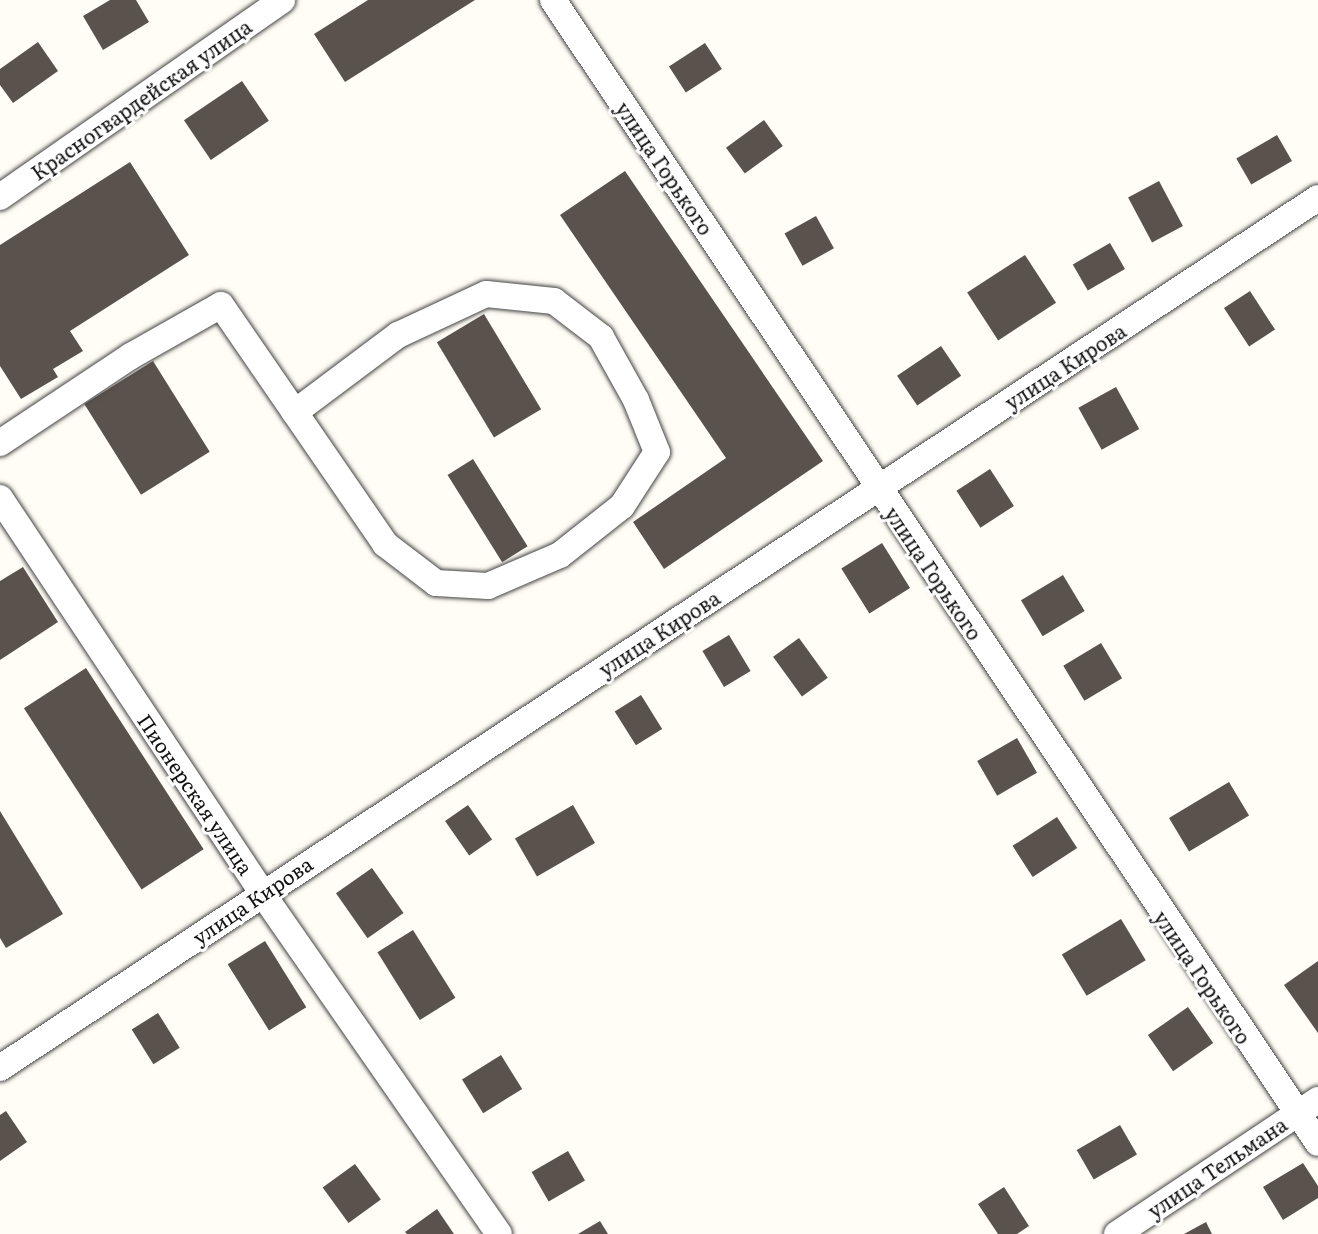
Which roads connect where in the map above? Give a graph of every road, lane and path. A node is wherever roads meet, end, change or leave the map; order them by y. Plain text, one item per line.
1 (282, 0) edge
2 (554, 0) edge
3 (0, 197) edge
4 (1318, 198) edge
5 (295, 412) junction
6 (0, 443) edge
7 (878, 489) junction
8 (0, 498) edge
9 (262, 893) junction
10 (0, 1068) edge
11 (1318, 1100) edge
12 (1295, 1115) junction
13 (1318, 1143) edge
14 (499, 1234) edge
15 (1117, 1234) edge

1 - 3 street, Красногвардейская улица
2 - 7 street, улица Горького
4 - 7 street, улица Кирова
5 - 5 street
5 - 6 street
7 - 9 street, улица Кирова
7 - 12 street, улица Горького
8 - 9 street, Пионерская улица
9 - 10 street, улица Кирова
9 - 14 street, Пионерская улица
11 - 12 street, улица Тельмана
12 - 13 street, улица Горького
12 - 15 street, улица Тельмана

